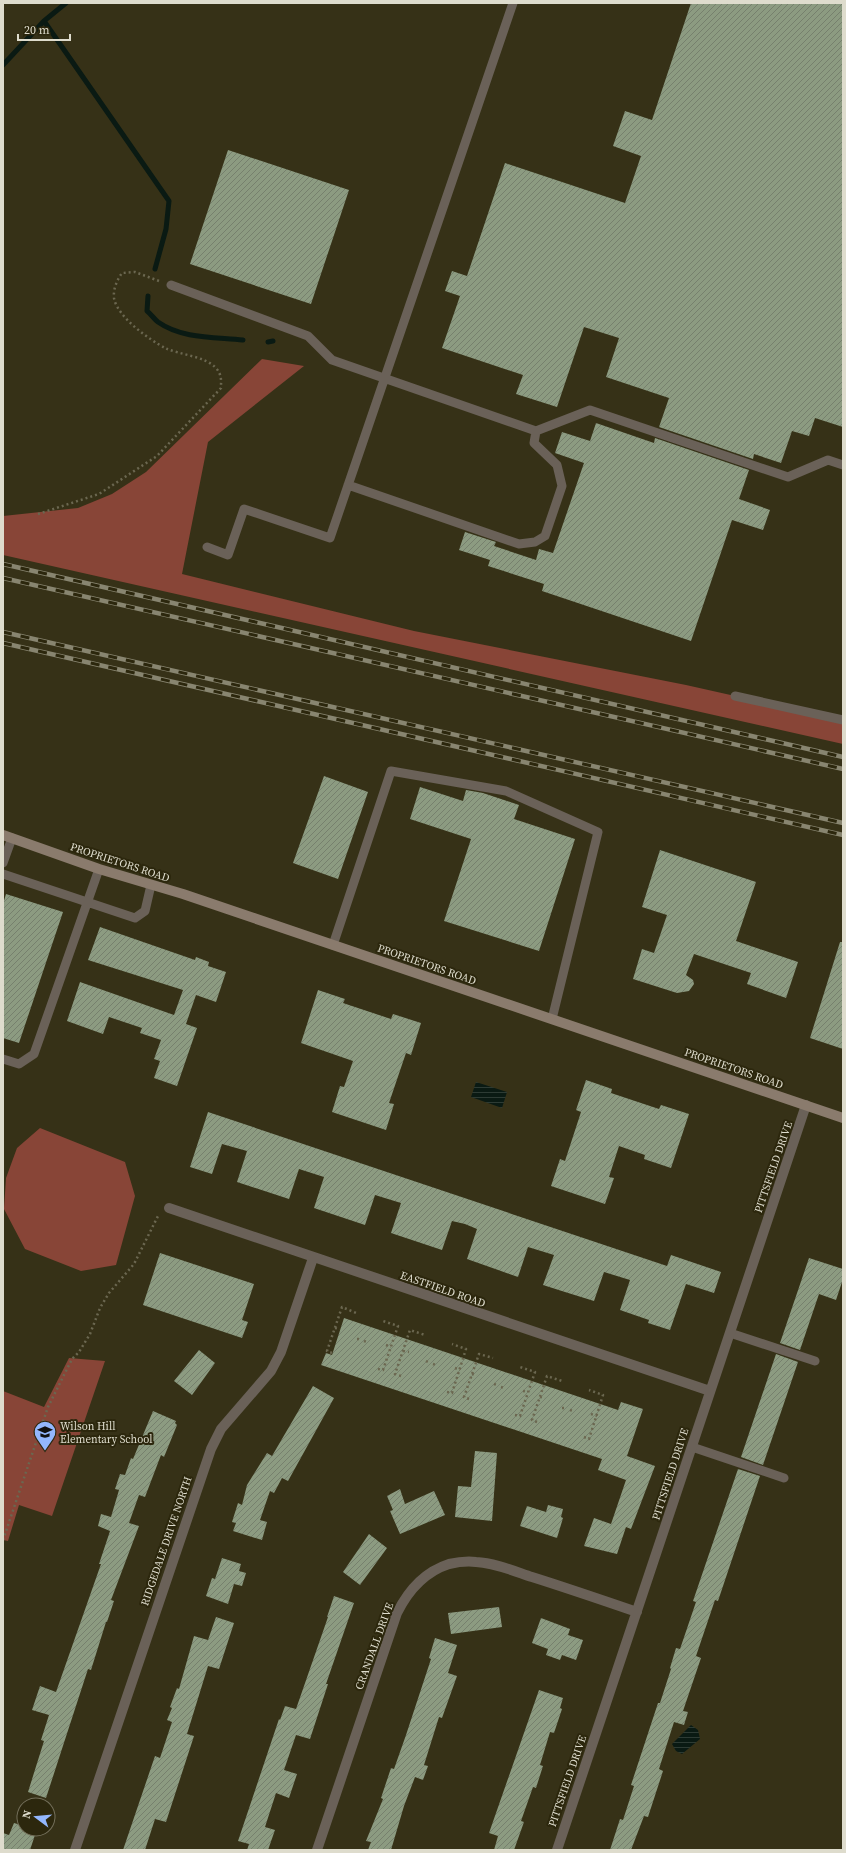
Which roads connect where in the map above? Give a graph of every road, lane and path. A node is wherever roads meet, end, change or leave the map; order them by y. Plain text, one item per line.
1 (513, 3) edge
2 (171, 286) joint
3 (384, 379) junction
4 (536, 431) junction
5 (843, 465) edge
6 (348, 485) junction
7 (38, 514) dead end
8 (207, 547) dead end
9 (735, 696) dead end
10 (843, 720) edge
11 (7, 836) edge
12 (3, 863) edge
13 (99, 869) junction
14 (3, 874) edge
15 (151, 884) junction
16 (87, 902) junction
17 (333, 945) junction
18 (552, 1019) junction
19 (3, 1059) edge
20 (806, 1105) junction
21 (843, 1118) edge
22 (169, 1208) joint
23 (313, 1258) junction
24 (356, 1312) dead end
25 (383, 1321) dead end
26 (335, 1328) junction
27 (340, 1329) dead end
28 (730, 1334) junction
29 (425, 1335) dead end
30 (452, 1344) dead end
31 (386, 1345) dead end
32 (391, 1346) junction
33 (403, 1351) junction
34 (409, 1352) dead end
35 (332, 1353) dead end
36 (493, 1358) dead end
37 (815, 1361) dead end
38 (520, 1367) dead end
39 (455, 1368) dead end
40 (378, 1369) dead end
41 (460, 1370) junction
42 (472, 1374) junction
43 (477, 1375) dead end
44 (401, 1376) dead end
45 (562, 1381) dead end
46 (589, 1390) dead end
47 (523, 1391) dead end
48 (447, 1392) dead end
49 (528, 1392) junction
50 (710, 1392) junction
51 (540, 1397) junction
52 (546, 1398) dead end
53 (469, 1399) dead end
54 (592, 1414) dead end
55 (515, 1415) dead end
56 (597, 1416) junction
57 (538, 1422) dead end
58 (584, 1437) dead end
59 (692, 1447) junction
60 (784, 1478) dead end
61 (3, 1540) edge
62 (637, 1612) junction
63 (75, 1850) edge
64 (318, 1850) edge
65 (557, 1850) edge

1 - 3 lane
2 - 3 lane
2 - 7 path
3 - 4 lane
3 - 6 lane
4 - 5 lane
4 - 6 lane
6 - 8 lane
9 - 10 lane
11 - 12 lane
11 - 13 street, PROPRIETORS ROAD
13 - 15 street, PROPRIETORS ROAD
13 - 16 lane
14 - 16 lane
15 - 16 lane
15 - 17 street, PROPRIETORS ROAD
16 - 19 lane
17 - 18 street, PROPRIETORS ROAD
17 - 18 lane
18 - 20 street, PROPRIETORS ROAD
20 - 21 street, PROPRIETORS ROAD
20 - 28 street, PITTSFIELD DRIVE
22 - 23 street, EASTFIELD ROAD
22 - 61 path
23 - 50 street, EASTFIELD ROAD
23 - 63 street, RIDGEDALE DRIVE NORTH
24 - 26 path
25 - 32 path
26 - 27 path
26 - 35 path
28 - 37 lane
28 - 50 street, PITTSFIELD DRIVE
29 - 33 path
30 - 41 path
31 - 32 path
32 - 40 path
33 - 34 path
33 - 44 path
36 - 42 path
38 - 49 path
39 - 41 path
41 - 48 path
42 - 43 path
42 - 53 path
45 - 51 path
46 - 56 path
47 - 49 path
49 - 55 path
50 - 59 street, PITTSFIELD DRIVE
51 - 52 path
51 - 57 path
54 - 56 path
56 - 58 path
59 - 60 lane
59 - 62 street, PITTSFIELD DRIVE
62 - 64 street, CRANDALL DRIVE
62 - 65 street, PITTSFIELD DRIVE

